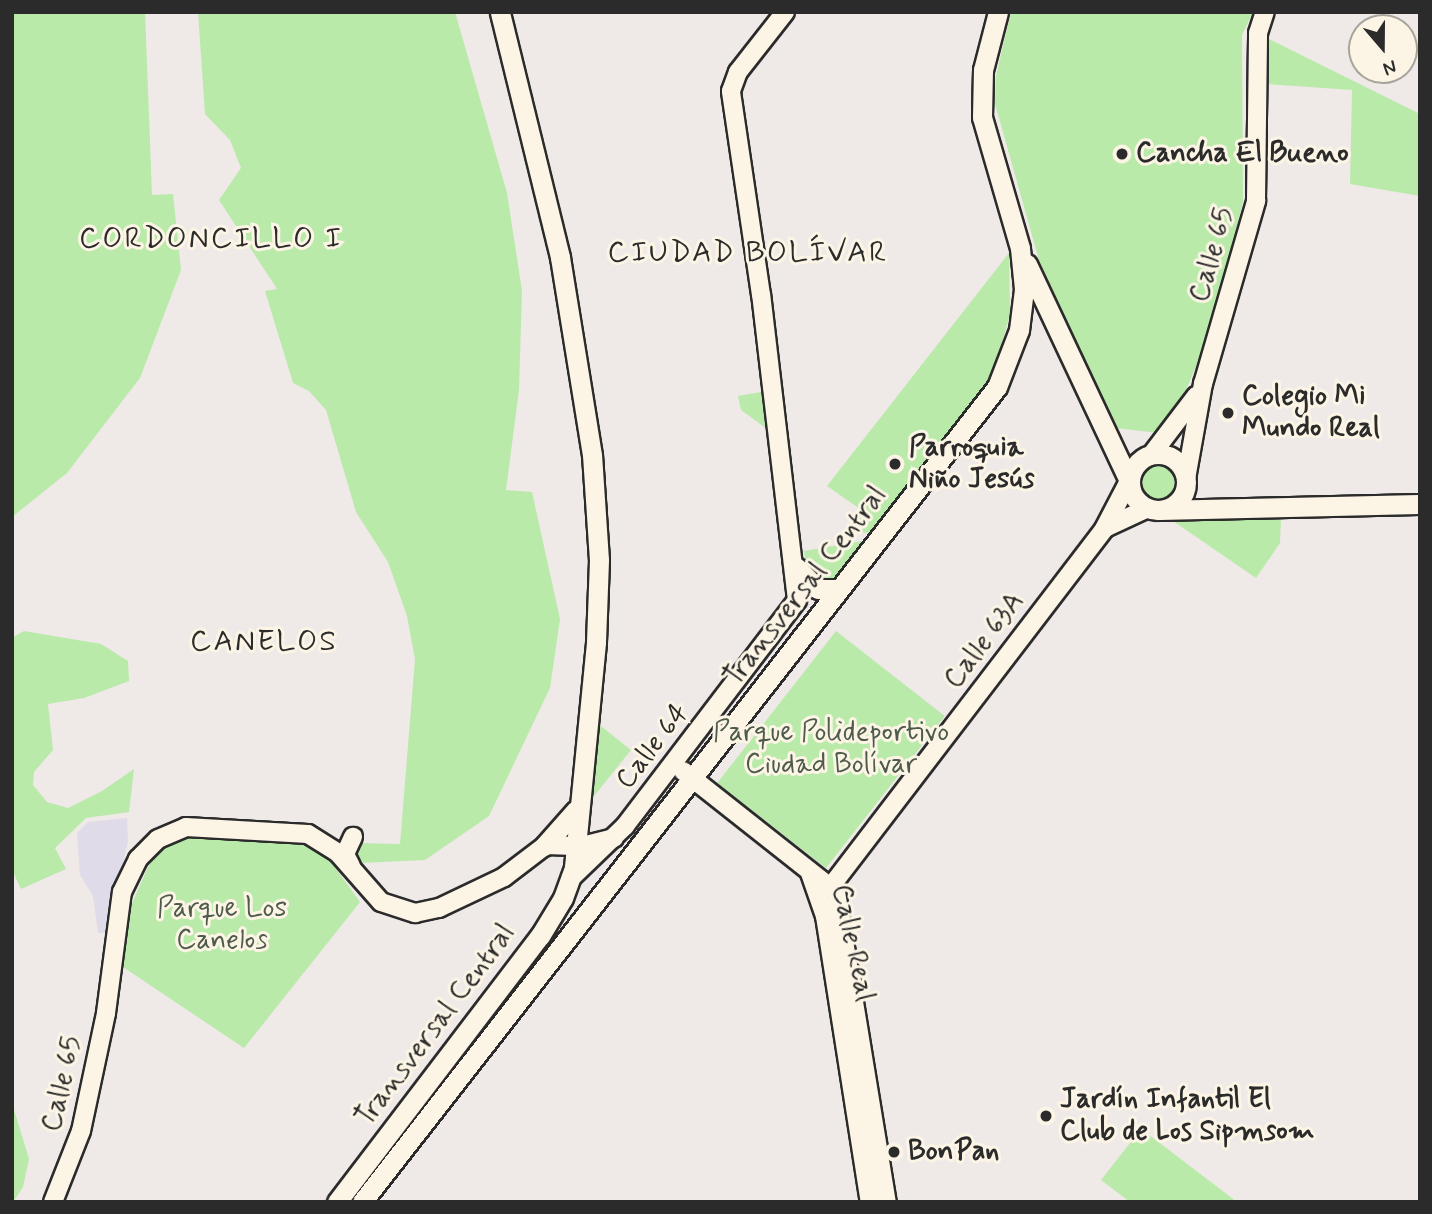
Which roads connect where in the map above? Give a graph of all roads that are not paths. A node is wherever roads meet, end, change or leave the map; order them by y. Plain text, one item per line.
1 (500, 12) edge
2 (785, 12) edge
3 (998, 12) edge
4 (1265, 12) edge
5 (1020, 248) junction
6 (1057, 327) junction
7 (1019, 330) junction
8 (1203, 384) junction
9 (1108, 435) junction
10 (1148, 456) junction
11 (1129, 481) junction
12 (1186, 483) junction
13 (1420, 504) edge
14 (1153, 509) junction
15 (1202, 509) junction
16 (1104, 529) junction
17 (796, 567) junction
18 (839, 589) junction
19 (684, 752) junction
20 (690, 780) junction
21 (576, 810) junction
22 (353, 837) dead end
23 (614, 838) junction
24 (563, 849) junction
25 (351, 866) junction
26 (810, 873) junction
27 (571, 878) junction
28 (832, 885) junction
29 (601, 894) junction
30 (53, 1202) edge
31 (337, 1202) edge
32 (362, 1202) edge
33 (870, 1202) edge
34 (887, 1202) edge

1 - 21 main road, Transversal Central
2 - 17 street, Calle 64
3 - 5 main road, Transversal Central
4 - 8 street, Calle 65
5 - 6 main road
5 - 7 main road, Transversal Central
6 - 7 main road
6 - 9 main road
7 - 18 main road, Transversal Central
8 - 10 street, Calle 65
8 - 12 street, Calle 65
9 - 10 main road
9 - 11 main road
10 - 11 main road
10 - 12 main road
11 - 14 main road
11 - 16 street, Calle 63A
12 - 14 main road
12 - 15 main road
13 - 15 main road
14 - 15 main road
14 - 16 street, Calle 63A
16 - 28 street, Calle 63A
17 - 18 main road
17 - 19 street, Calle 64
18 - 20 main road, Transversal Central
19 - 20 street
19 - 23 street, Calle 64
20 - 26 street
20 - 29 main road, Transversal Central
21 - 24 main road
21 - 24 main road, Transversal Central
22 - 25 street
23 - 24 street
23 - 27 street, Calle 64
24 - 25 street
24 - 27 main road, Transversal Central
25 - 30 street, Calle 65
26 - 28 street, Calle Real
26 - 33 street, Calle Real
27 - 29 main road
27 - 31 main road, Transversal Central
28 - 34 street, Calle Real
29 - 32 main road, Transversal Central

